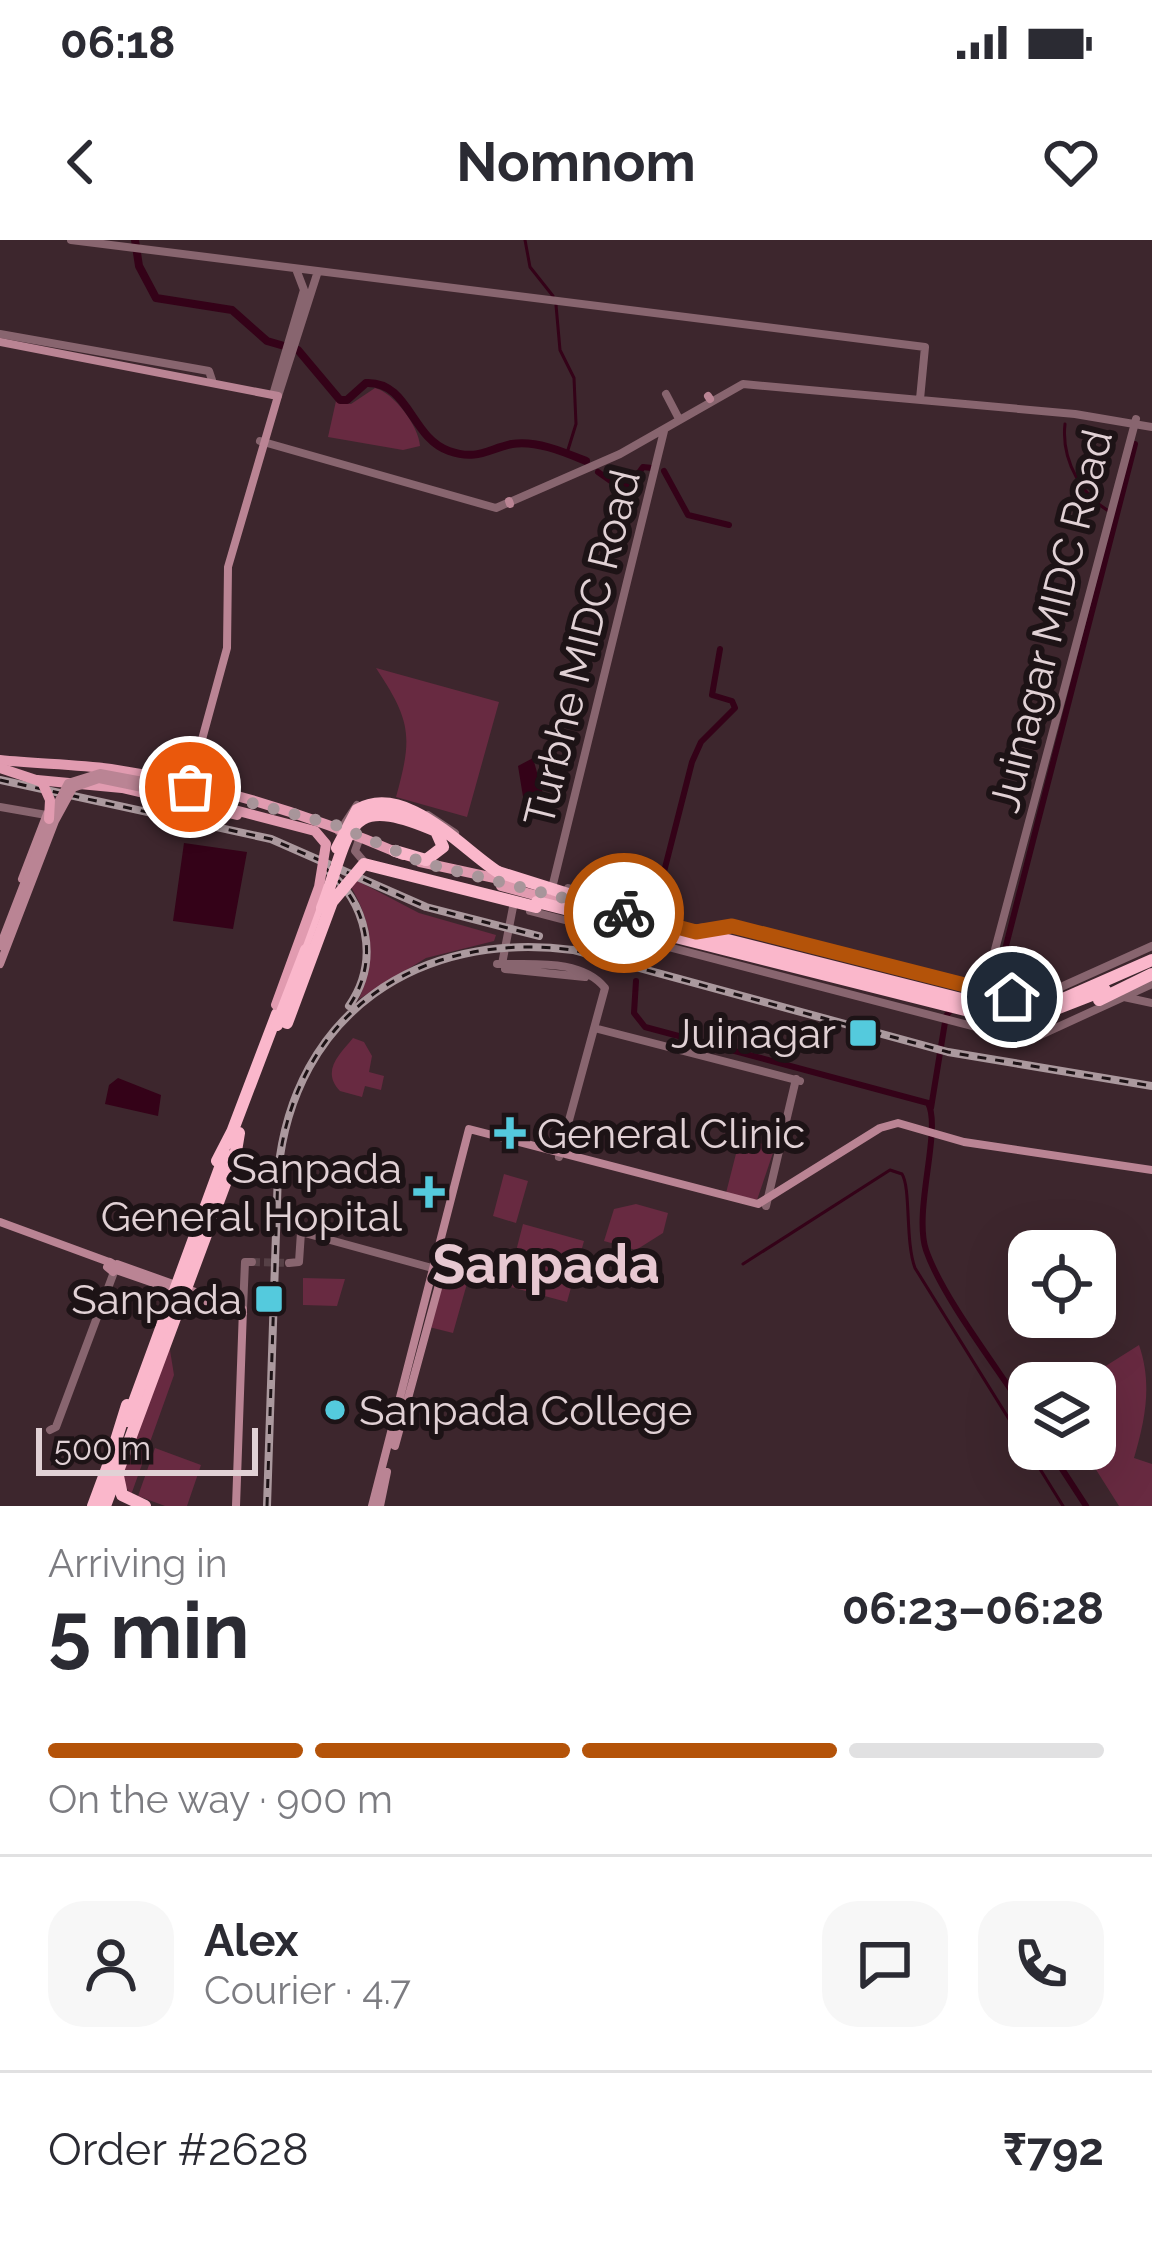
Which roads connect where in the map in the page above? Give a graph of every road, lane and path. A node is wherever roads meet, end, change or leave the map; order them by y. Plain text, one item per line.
1 (71, 240) edge
2 (295, 268) junction
3 (318, 271) junction
4 (293, 337) junction
5 (0, 341) edge
6 (90, 360) junction
7 (212, 380) junction
8 (666, 394) dead end
9 (920, 397) junction
10 (275, 398) junction
11 (709, 398) junction
12 (679, 417) junction
13 (1135, 421) junction
14 (1152, 425) edge
15 (664, 429) junction
16 (263, 442) junction
17 (1111, 512) junction
18 (1054, 719) dead end
19 (44, 764) junction
20 (0, 767) edge
21 (27, 778) junction
22 (184, 786) junction
23 (158, 788) junction
24 (207, 797) junction
25 (224, 807) junction
26 (0, 809) edge
27 (51, 817) junction
28 (351, 836) junction
29 (395, 851) junction
30 (553, 884) junction
31 (530, 886) junction
32 (536, 905) junction
33 (513, 907) junction
34 (607, 918) junction
35 (696, 930) junction
36 (0, 936) edge
37 (0, 946) edge
38 (1152, 946) edge
39 (0, 964) edge
40 (1152, 967) edge
41 (0, 974) edge
42 (293, 982) junction
43 (1152, 984) edge
44 (990, 993) junction
45 (1117, 993) junction
46 (1152, 1003) edge
47 (953, 1009) junction
48 (981, 1014) junction
49 (597, 1026) junction
50 (276, 1034) junction
51 (236, 1132) junction
52 (560, 1154) junction
53 (1152, 1170) edge
54 (767, 1202) junction
55 (0, 1225) edge
56 (248, 1262) dead end
57 (289, 1263) tunnel mouth
58 (112, 1268) junction
59 (433, 1270) junction
60 (170, 1286) junction
61 (186, 1292) junction
62 (243, 1311) junction
63 (161, 1312) junction
64 (176, 1318) junction
65 (382, 1444) dead end
66 (395, 1446) dead end
67 (118, 1452) junction
68 (118, 1468) junction
69 (375, 1469) dead end
70 (387, 1472) dead end
71 (93, 1506) edge
72 (108, 1506) edge
73 (135, 1506) edge
74 (145, 1506) edge
75 (238, 1506) edge
76 (374, 1506) edge

1 - 2 street
2 - 3 street
2 - 4 street
3 - 4 street
3 - 9 street
4 - 10 street
5 - 6 main road
5 - 7 street
6 - 7 main road
6 - 10 main road
7 - 10 main road
8 - 12 street
9 - 11 street
9 - 13 street
10 - 16 main road
11 - 12 street
11 - 15 street
12 - 15 street
13 - 14 street
13 - 17 street, Juinagar MIDC Road
15 - 16 street
15 - 30 street, Turbhe MIDC Road
16 - 22 main road
17 - 18 street, Juinagar MIDC Road
17 - 44 street, Juinagar MIDC Road
19 - 20 main road
19 - 21 main road
19 - 22 main road
20 - 21 main road
20 - 27 main road, bridge
21 - 22 main road
22 - 23 main road
22 - 24 main road
22 - 25 main road
23 - 27 main road, bridge
23 - 39 main road, bridge
24 - 25 main road
24 - 28 main road
25 - 28 main road
25 - 50 main road, bridge
26 - 27 street
27 - 36 main road
27 - 37 main road, bridge
27 - 41 main road
28 - 29 main road
28 - 30 street
28 - 33 street
28 - 34 main road
29 - 31 main road
29 - 50 highway, bridge
30 - 35 street
31 - 35 highway
31 - 42 highway, bridge
32 - 34 highway
32 - 42 highway, bridge
32 - 50 highway, bridge
33 - 47 street
33 - 49 street
34 - 47 highway
35 - 44 street
35 - 47 highway
38 - 44 street
40 - 45 highway
40 - 47 highway
40 - 48 highway
42 - 50 highway
43 - 45 street
45 - 46 street
45 - 47 street
45 - 48 highway
47 - 48 highway
49 - 52 street
49 - 54 street
50 - 51 highway
51 - 60 highway
51 - 61 highway
51 - 67 highway, bridge
52 - 54 main road
52 - 59 main road
53 - 54 main road
55 - 58 main road
56 - 62 street
57 - 59 street
58 - 58 street
58 - 60 main road
59 - 65 main road
59 - 66 main road
59 - 76 main road
60 - 61 main road
60 - 63 highway
61 - 62 main road
61 - 64 highway
62 - 75 main road
63 - 64 highway
63 - 67 highway
64 - 67 highway
67 - 68 highway
67 - 71 highway
68 - 72 highway
68 - 74 highway
69 - 76 main road
70 - 76 main road
72 - 73 highway

